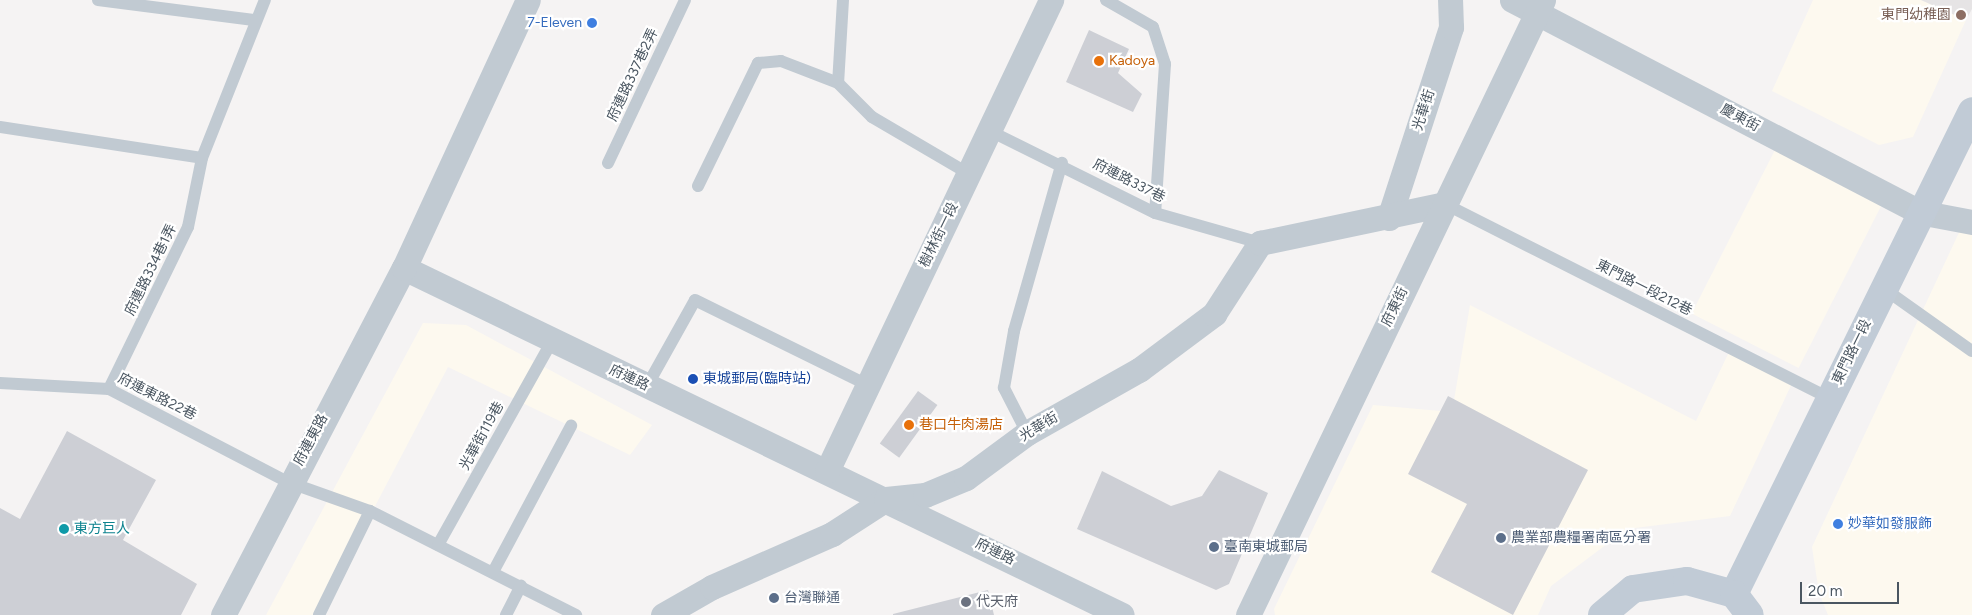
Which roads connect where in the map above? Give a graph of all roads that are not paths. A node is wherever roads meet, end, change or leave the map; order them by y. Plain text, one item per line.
1 (98, 0) edge
2 (264, 0) edge
3 (528, 0) edge
4 (685, 0) edge
5 (843, 0) edge
6 (1052, 0) edge
7 (1106, 0) edge
8 (1450, 0) edge
9 (1512, 0) edge
10 (1540, 6) edge
11 (254, 20) junction
12 (838, 83) junction
13 (1972, 111) edge
14 (0, 127) edge
15 (990, 131) junction
16 (202, 158) junction
17 (608, 163) dead end
18 (1062, 163) junction
19 (969, 174) junction
20 (698, 186) dead end
21 (1445, 204) junction
22 (1919, 212) junction
23 (1155, 213) junction
24 (1389, 218) junction
25 (1972, 222) edge
26 (1260, 243) junction
27 (404, 268) junction
28 (1882, 288) junction
29 (552, 341) junction
30 (1972, 351) edge
31 (0, 384) edge
32 (866, 384) junction
33 (647, 386) junction
34 (109, 389) junction
35 (1829, 398) junction
36 (571, 426) dead end
37 (1027, 433) junction
38 (828, 471) junction
39 (288, 482) junction
40 (886, 499) junction
41 (370, 511) junction
42 (438, 545) junction
43 (493, 572) junction
44 (521, 586) junction
45 (1742, 604) edge
46 (223, 615) edge
47 (319, 615) edge
48 (506, 615) edge
49 (576, 615) edge
50 (663, 615) edge
51 (1122, 615) edge
52 (1248, 615) edge
53 (1602, 615) edge

1 - 11 lane
2 - 11 lane, 府連路334巷1弄
3 - 27 street
4 - 17 lane, 府連路337巷2弄
5 - 12 lane
6 - 15 street, 樹林街一段
7 - 23 lane
8 - 24 street, 光華街
9 - 10 street, 慶東街
10 - 21 street, 府東街
10 - 22 street, 慶東街
11 - 16 lane, 府連路334巷1弄
12 - 19 lane
12 - 20 lane
13 - 22 main road, 東門路一段
14 - 16 lane
15 - 18 lane, 府連路337巷
15 - 19 street, 樹林街一段
16 - 34 lane, 府連路334巷1弄
18 - 23 lane, 府連路337巷
18 - 37 lane
19 - 32 street, 樹林街一段
21 - 24 street
21 - 35 lane, 東門路一段212巷
21 - 52 street, 府東街
22 - 25 street, 慶東街
22 - 28 main road, 東門路一段
23 - 26 lane, 府連路337巷
24 - 26 street
26 - 37 street, 光華街
27 - 29 street, 府連路
27 - 39 street, 府連東路
28 - 30 lane
28 - 35 main road, 東門路一段
29 - 33 street, 府連路
29 - 42 lane, 光華街119巷
31 - 34 lane, 府連東路22巷
32 - 33 lane
32 - 38 street, 樹林街一段
33 - 38 street, 府連路
34 - 39 lane, 府連東路22巷
35 - 45 main road, 東門路一段
36 - 43 lane
37 - 40 street, 光華街
38 - 40 street, 府連路
39 - 41 lane
39 - 46 street, 府連東路
40 - 50 street, 光華街
40 - 51 street, 府連路
41 - 42 lane
41 - 47 lane
42 - 43 lane
43 - 44 lane
44 - 48 lane
44 - 49 lane
45 - 53 main road, 東門路一段

